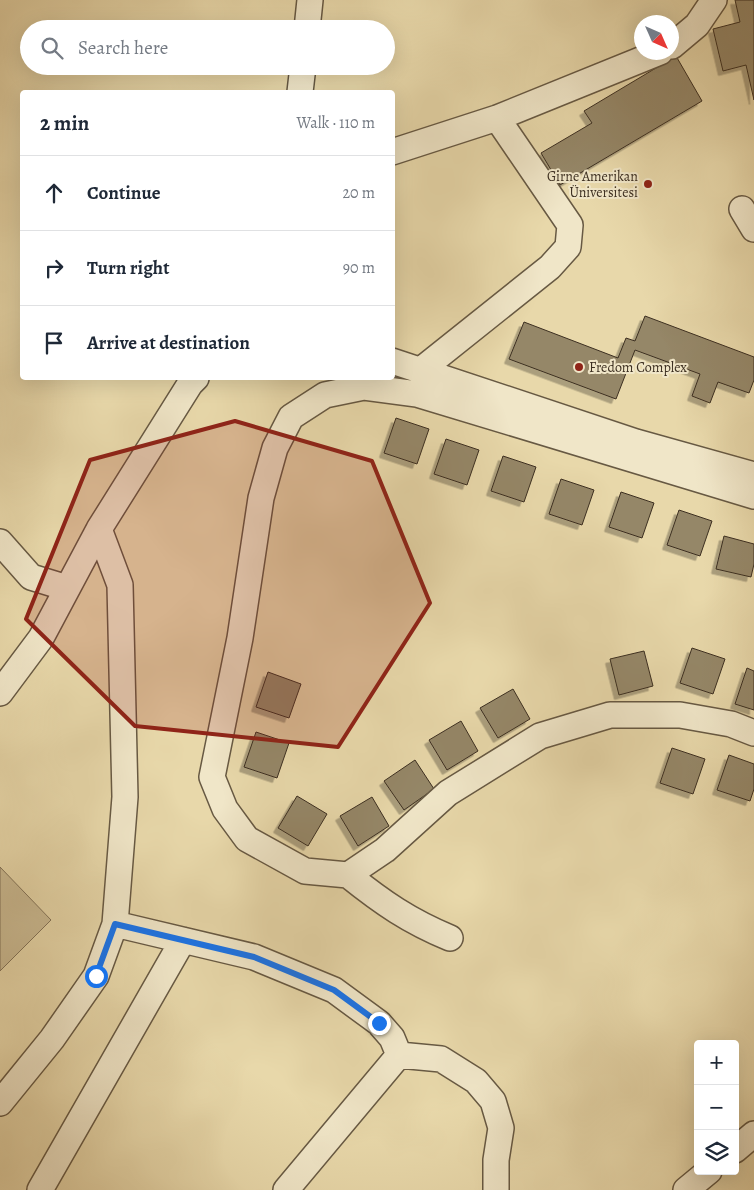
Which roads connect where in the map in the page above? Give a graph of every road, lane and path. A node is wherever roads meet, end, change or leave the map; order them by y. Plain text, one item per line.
1 (310, 0) edge
2 (714, 0) edge
3 (308, 20) edge
4 (679, 40) edge
5 (640, 60) edge
6 (302, 75) edge
7 (300, 90) edge
8 (497, 118) junction
9 (395, 151) edge
10 (395, 362) edge
11 (421, 370) junction
12 (194, 380) edge
13 (754, 475) edge
14 (754, 496) edge
15 (99, 529) junction
16 (0, 542) edge
17 (67, 588) junction
18 (0, 693) edge
19 (754, 732) edge
20 (348, 875) junction
21 (115, 924) junction
22 (450, 938) dead end
23 (184, 940) junction
24 (399, 1055) junction
25 (0, 1103) edge
26 (754, 1134) edge
27 (739, 1147) edge
28 (704, 1175) edge
29 (40, 1190) edge
30 (286, 1190) edge
31 (496, 1190) edge
32 (686, 1190) edge

1 - 3 street
2 - 4 street
5 - 8 street
6 - 7 street
8 - 9 street
8 - 11 street
10 - 11 street
11 - 13 street
12 - 15 street
14 - 20 street
15 - 17 street
15 - 21 street
16 - 17 street
17 - 18 street
19 - 20 street
20 - 22 street
21 - 23 street
21 - 25 street
23 - 24 street
23 - 29 street
24 - 30 street
24 - 31 street
26 - 27 street
28 - 32 street

